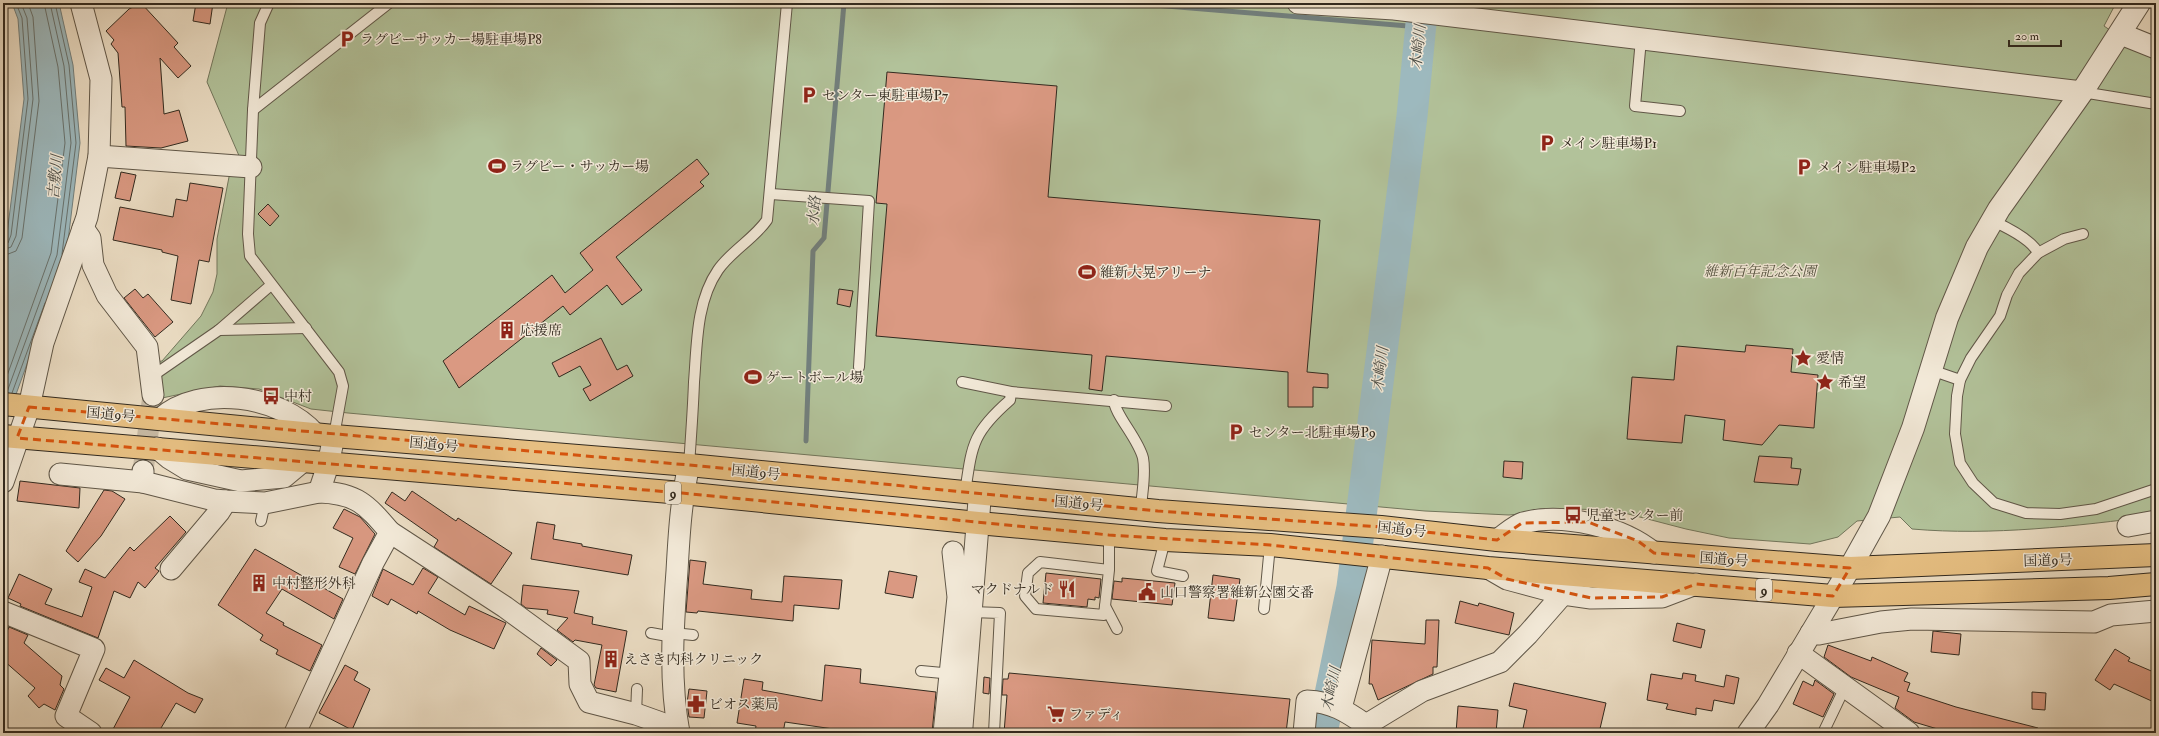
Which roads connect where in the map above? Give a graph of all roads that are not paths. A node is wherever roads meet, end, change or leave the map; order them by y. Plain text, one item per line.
1 (81, 3) edge
2 (269, 3) edge
3 (389, 3) edge
4 (788, 3) edge
5 (1298, 3) edge
6 (2139, 3) edge
7 (1395, 6) edge
8 (2121, 34) junction
9 (1642, 39) junction
10 (2156, 48) edge
11 (2082, 92) junction
12 (2156, 104) edge
13 (253, 110) junction
14 (1680, 111) dead end
15 (99, 156) junction
16 (251, 167) junction
17 (771, 194) junction
18 (1993, 221) junction
19 (83, 228) junction
20 (2083, 234) dead end
21 (2038, 253) junction
22 (271, 285) junction
23 (306, 328) junction
24 (219, 330) junction
25 (858, 367) dead end
26 (1931, 370) junction
27 (1960, 380) junction
28 (962, 382) dead end
29 (152, 386) joint
30 (1011, 392) junction
31 (1114, 400) junction
32 (16, 405) edge
33 (1166, 406) dead end
34 (324, 435) junction
35 (9, 437) edge
36 (328, 465) junction
37 (689, 465) junction
38 (60, 474) dead end
39 (3, 482) edge
40 (2156, 489) edge
41 (319, 492) junction
42 (682, 494) junction
43 (973, 494) junction
44 (226, 501) junction
45 (1141, 508) junction
46 (2156, 522) edge
47 (978, 523) junction
48 (2128, 526) dead end
49 (390, 532) junction
50 (1109, 535) junction
51 (1165, 540) junction
52 (1270, 545) junction
53 (953, 552) dead end
54 (2156, 555) edge
55 (1378, 556) junction
56 (1488, 568) junction
57 (1850, 568) junction
58 (171, 569) dead end
59 (1109, 570) junction
60 (1183, 576) dead end
61 (1696, 584) junction
62 (2156, 584) edge
63 (1563, 594) junction
64 (1833, 596) junction
65 (1105, 606) junction
66 (1264, 610) dead end
67 (2156, 611) edge
68 (3, 612) edge
69 (971, 612) junction
70 (1117, 629) dead end
71 (651, 633) dead end
72 (1811, 633) junction
73 (693, 634) dead end
74 (673, 635) junction
75 (1798, 653) junction
76 (921, 671) dead end
77 (958, 675) junction
78 (1845, 687) junction
79 (637, 689) dead end
80 (1341, 708) junction
81 (636, 714) junction
82 (679, 731) edge
83 (91, 733) edge
84 (295, 733) edge
85 (944, 733) edge
86 (961, 733) edge
87 (994, 733) edge
88 (1304, 733) edge
89 (1748, 733) edge
90 (1823, 733) edge
91 (1909, 733) edge

1 - 15 street
2 - 13 lane
3 - 13 lane
4 - 17 lane
5 - 7 street
6 - 8 street
7 - 9 street
8 - 10 street
8 - 11 street
9 - 11 street
9 - 14 lane
11 - 12 lane
11 - 18 street
13 - 16 lane
15 - 16 street
15 - 19 street
16 - 22 lane
17 - 25 lane
17 - 37 lane
18 - 21 lane
18 - 26 street
19 - 29 street
19 - 32 street
20 - 21 lane
21 - 27 lane
22 - 23 lane
22 - 24 lane
23 - 24 lane
23 - 34 lane
24 - 29 lane
26 - 27 lane
26 - 57 street
27 - 40 lane
28 - 30 lane
30 - 31 lane
30 - 43 lane
31 - 33 lane
31 - 45 lane
32 - 34 highway, 国道9号 / 9
32 - 35 street
34 - 36 street
34 - 37 highway, 国道9号 / 9
35 - 36 highway, 国道9号 / 9
35 - 39 street
36 - 41 street
36 - 42 highway, 国道9号 / 9
37 - 42 street
37 - 43 highway, 国道9号 / 9
38 - 44 street
41 - 44 street
41 - 49 street
42 - 47 highway, 国道9号 / 9
42 - 74 street
43 - 45 highway, 国道9号 / 9
43 - 47 street
44 - 58 street
45 - 57 highway, 国道9号 / 9
46 - 48 street
47 - 50 highway, 国道9号 / 9
47 - 69 street
49 - 81 street
49 - 84 street
50 - 51 highway, 国道9号 / 9
50 - 59 lane
51 - 52 highway, 国道9号 / 9
51 - 60 lane
52 - 55 highway, 国道9号 / 9
52 - 66 lane
53 - 77 street
54 - 57 highway, 国道9号 / 9
55 - 56 highway, 国道9号 / 9
55 - 80 street
56 - 61 highway, 国道9号 / 9
56 - 63 street
57 - 64 street
59 - 65 lane
59 - 65 lane
61 - 63 street
61 - 64 highway, 国道9号 / 9
62 - 64 highway, 国道9号 / 9
63 - 80 street
64 - 72 street
65 - 70 lane
67 - 72 street
68 - 83 street
69 - 77 street
69 - 87 lane
71 - 74 lane
72 - 75 street
73 - 74 lane
74 - 82 street
75 - 78 street
75 - 89 street
76 - 77 lane
77 - 85 street
77 - 86 street
78 - 90 lane
78 - 91 street
79 - 81 lane
80 - 88 street
81 - 82 street

